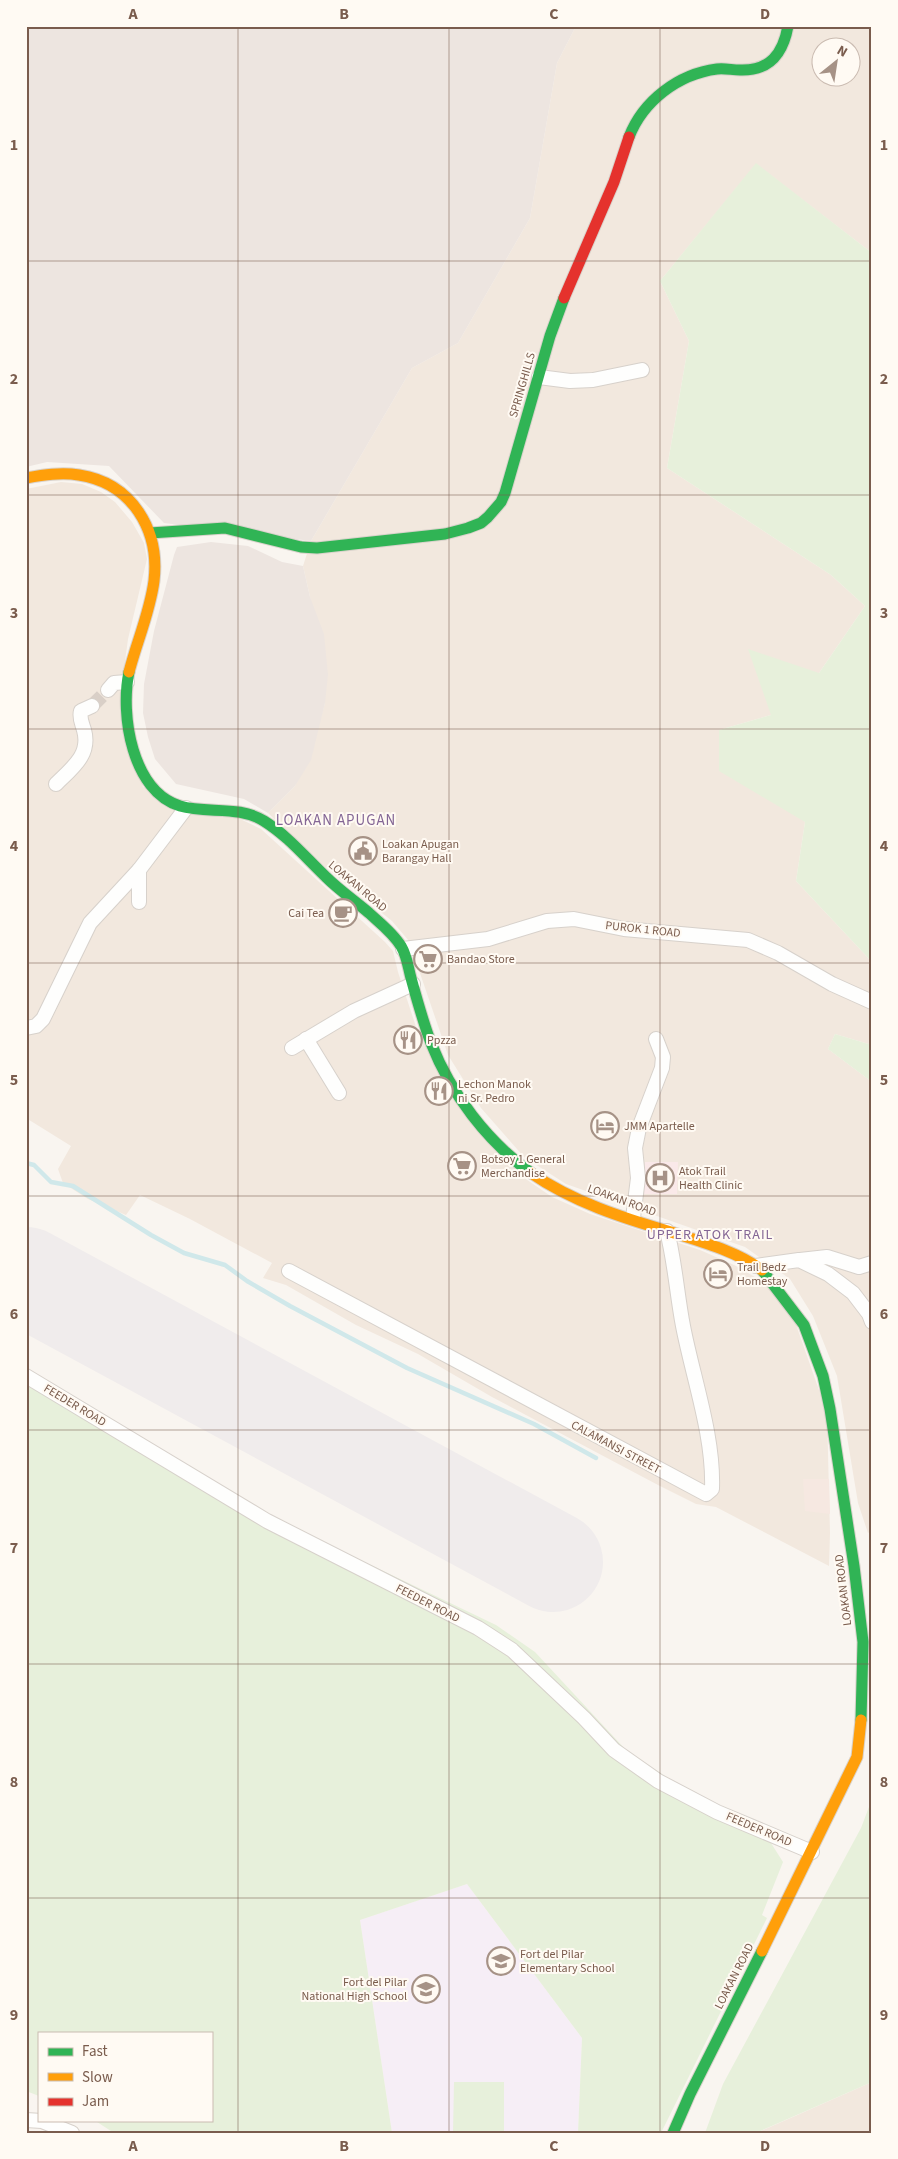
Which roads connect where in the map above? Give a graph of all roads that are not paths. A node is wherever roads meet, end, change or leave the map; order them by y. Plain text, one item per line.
1 (788, 26) edge
2 (642, 370) dead end
3 (539, 377) junction
4 (26, 478) edge
5 (150, 532) junction
6 (127, 682) junction
7 (108, 690) tunnel mouth
8 (92, 706) tunnel mouth
9 (56, 784) dead end
10 (186, 808) junction
11 (139, 870) junction
12 (139, 902) dead end
13 (403, 949) junction
14 (413, 984) junction
15 (872, 1002) edge
16 (26, 1028) edge
17 (656, 1038) dead end
18 (306, 1039) junction
19 (292, 1048) dead end
20 (339, 1093) dead end
21 (634, 1218) junction
22 (667, 1231) junction
23 (800, 1260) junction
24 (872, 1263) edge
25 (756, 1266) junction
26 (289, 1271) dead end
27 (872, 1322) edge
28 (26, 1376) edge
29 (812, 1852) junction
30 (44, 2122) edge
31 (72, 2133) edge
32 (673, 2133) edge

1 - 3 main road, SPRINGHILLS
2 - 3 street
3 - 5 main road, SPRINGHILLS
4 - 5 main road, LOAKAN ROAD
5 - 6 main road, LOAKAN ROAD
6 - 7 street
6 - 10 main road, LOAKAN ROAD
8 - 9 street
10 - 11 street
10 - 13 main road, LOAKAN ROAD
11 - 12 street
11 - 16 street
13 - 14 main road, LOAKAN ROAD
13 - 15 street, PUROK 1 ROAD
14 - 18 street
14 - 21 main road, LOAKAN ROAD
17 - 21 street
18 - 19 street
18 - 20 street
21 - 22 main road, LOAKAN ROAD
22 - 25 main road, LOAKAN ROAD
22 - 26 street, CALAMANSI STREET
23 - 24 street
23 - 25 street
23 - 27 street
25 - 29 main road, LOAKAN ROAD
28 - 29 street, FEEDER ROAD
29 - 32 main road, LOAKAN ROAD
30 - 31 street

